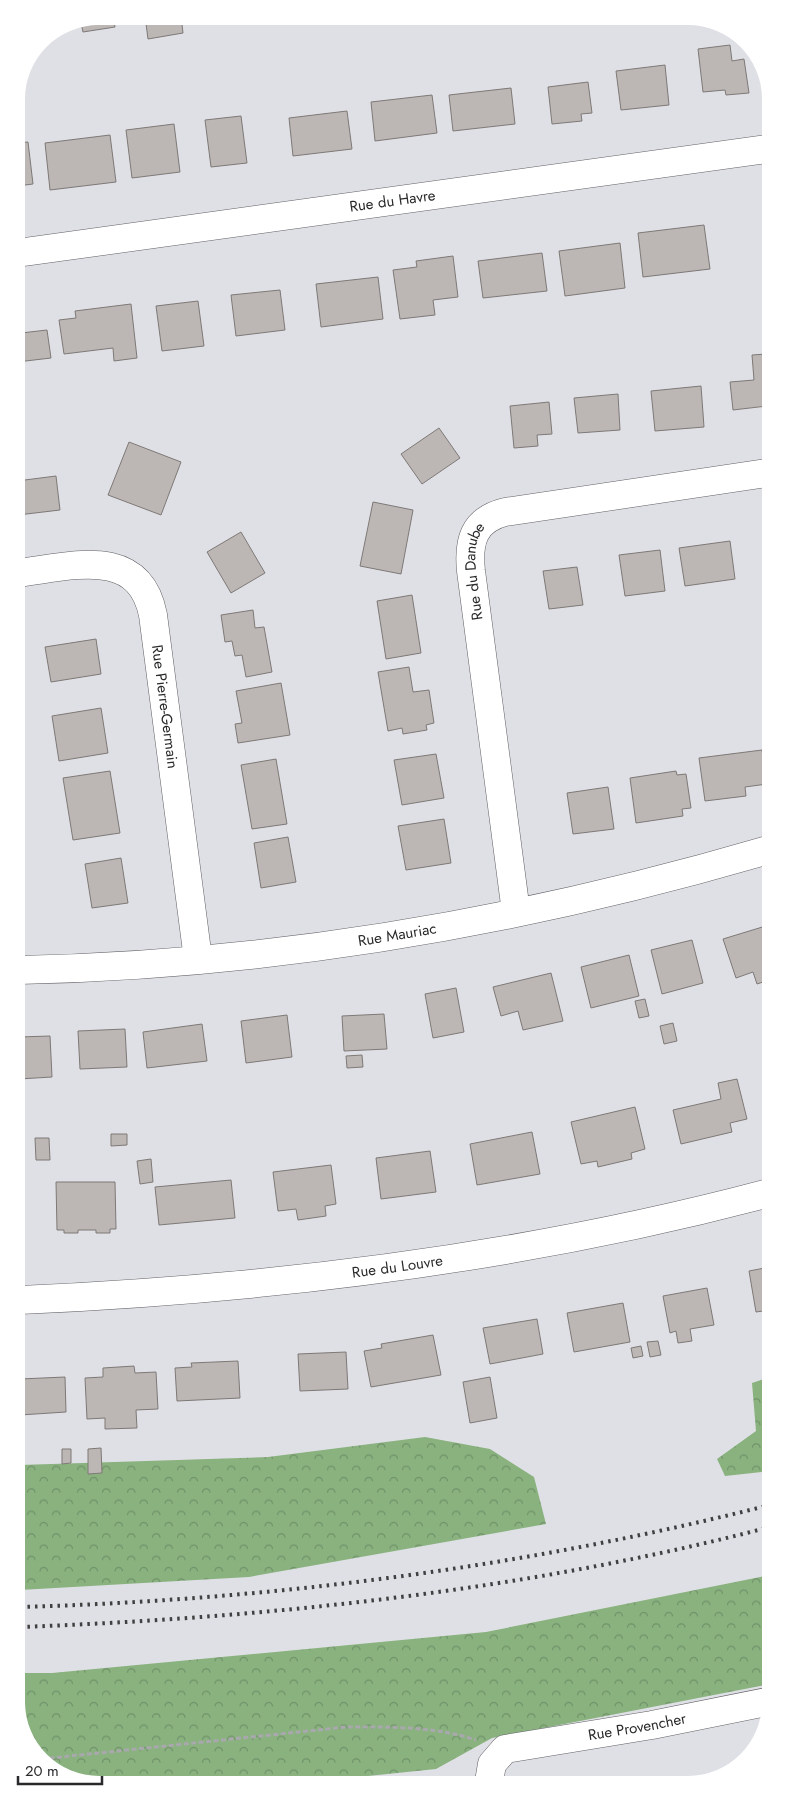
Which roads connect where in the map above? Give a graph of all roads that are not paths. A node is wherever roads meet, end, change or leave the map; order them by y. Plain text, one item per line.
1 (762, 150) edge
2 (25, 252) edge
3 (762, 474) edge
4 (25, 572) edge
5 (762, 852) edge
6 (516, 912) junction
7 (198, 959) junction
8 (25, 970) edge
9 (762, 1195) edge
10 (25, 1300) edge
11 (762, 1703) edge
12 (490, 1776) edge

1 - 2 street, Rue du Havre
3 - 6 street, Rue du Danube
4 - 7 street, Rue Pierre-Germain
5 - 6 street, Rue Mauriac
6 - 7 street, Rue Mauriac
7 - 8 street, Rue Mauriac
9 - 10 street, Rue du Louvre
11 - 12 street, Rue Provencher

